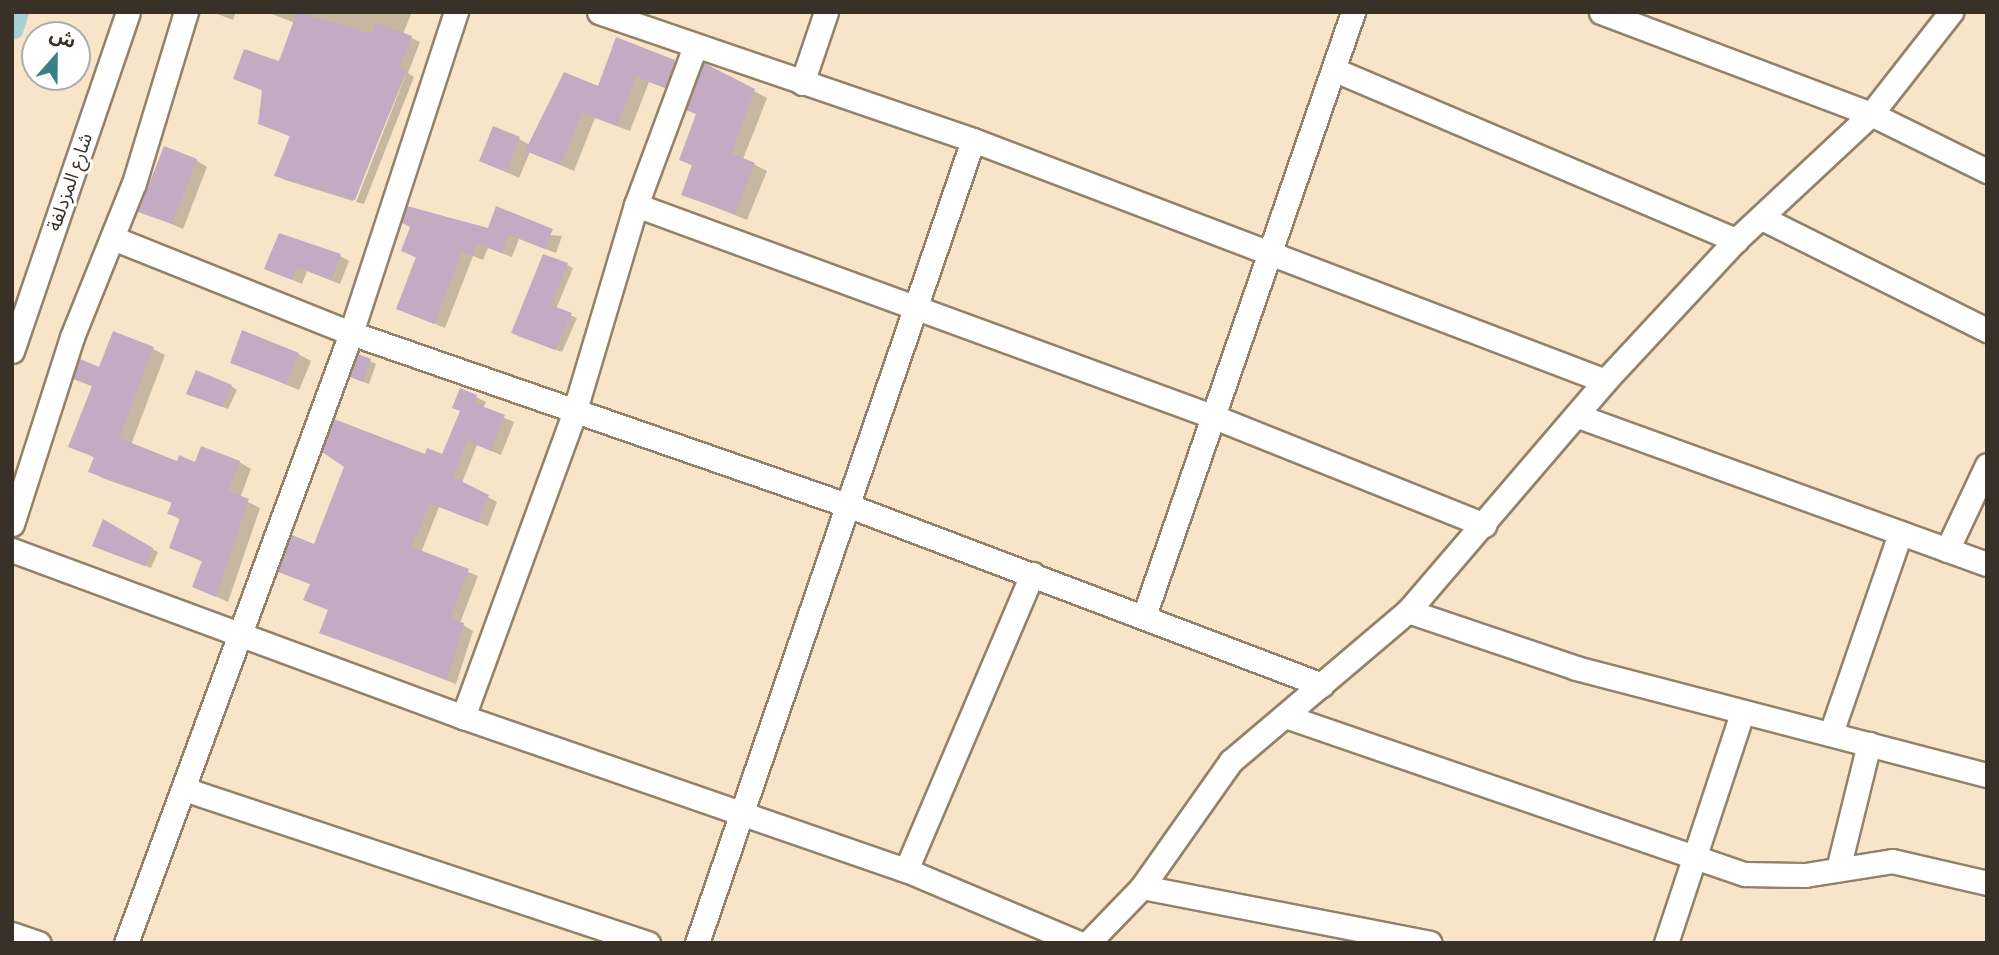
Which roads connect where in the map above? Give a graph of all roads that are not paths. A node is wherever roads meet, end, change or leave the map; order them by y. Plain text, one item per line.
1 (128, 12) edge
2 (186, 12) edge
3 (456, 12) edge
4 (599, 12) edge
5 (826, 12) edge
6 (1353, 12) edge
7 (1601, 12) edge
8 (1951, 12) edge
9 (695, 46) junction
10 (1335, 70) junction
11 (802, 83) junction
12 (1871, 114) junction
13 (973, 140) junction
14 (1987, 171) edge
15 (636, 205) junction
16 (1764, 219) junction
17 (113, 238) junction
18 (1735, 240) junction
19 (1268, 254) junction
20 (914, 310) junction
21 (1987, 330) edge
22 (351, 333) junction
23 (12, 351) edge
24 (1605, 381) junction
25 (574, 413) junction
26 (1578, 416) junction
27 (1217, 418) junction
28 (1987, 466) edge
29 (844, 504) junction
30 (12, 524) edge
31 (1484, 525) junction
32 (1900, 534) junction
33 (12, 550) edge
34 (1947, 550) junction
35 (1987, 564) edge
36 (1032, 574) junction
37 (1408, 611) junction
38 (1144, 616) junction
39 (236, 633) junction
40 (1322, 685) junction
41 (1742, 713) junction
42 (1288, 717) junction
43 (463, 718) junction
44 (1831, 733) junction
45 (1869, 744) junction
46 (1987, 775) edge
47 (184, 789) junction
48 (737, 815) junction
49 (1691, 855) junction
50 (1838, 869) junction
51 (906, 870) junction
52 (1987, 883) edge
53 (1142, 887) junction
54 (12, 934) edge
55 (38, 943) edge
56 (126, 943) edge
57 (648, 943) edge
58 (696, 943) edge
59 (1079, 943) edge
60 (1088, 943) edge
61 (1430, 943) edge
62 (1665, 943) edge

1 - 23 street, شارع المزدلفة
2 - 17 street
3 - 22 street
4 - 9 street
5 - 11 street
6 - 10 street
7 - 12 street
8 - 12 street
9 - 11 street
9 - 15 street
10 - 18 street
10 - 19 street
11 - 13 street
12 - 14 street
12 - 16 street
13 - 19 street
13 - 20 street
15 - 20 street
15 - 25 street
16 - 18 street
16 - 21 street
17 - 22 street
17 - 30 street
18 - 24 street
19 - 24 street
19 - 27 street
20 - 27 street
20 - 29 street
22 - 25 street
22 - 39 street
24 - 26 street
25 - 29 street
25 - 43 street
26 - 31 street
26 - 32 street
27 - 31 street
27 - 38 street
28 - 34 street
29 - 36 street
29 - 48 street
31 - 37 street
32 - 34 street
32 - 44 street
33 - 39 street
34 - 35 street
36 - 38 street
36 - 51 street
37 - 40 street
37 - 41 street
38 - 40 street
39 - 43 street
39 - 47 street
40 - 42 street
41 - 44 street
41 - 49 street
42 - 49 street
42 - 53 street
43 - 48 street
44 - 45 street
45 - 46 street
45 - 50 street
47 - 56 street
47 - 57 street
48 - 51 street
48 - 58 street
49 - 50 street
49 - 62 street
50 - 52 street
51 - 59 street
53 - 60 street
53 - 61 street
54 - 55 street

